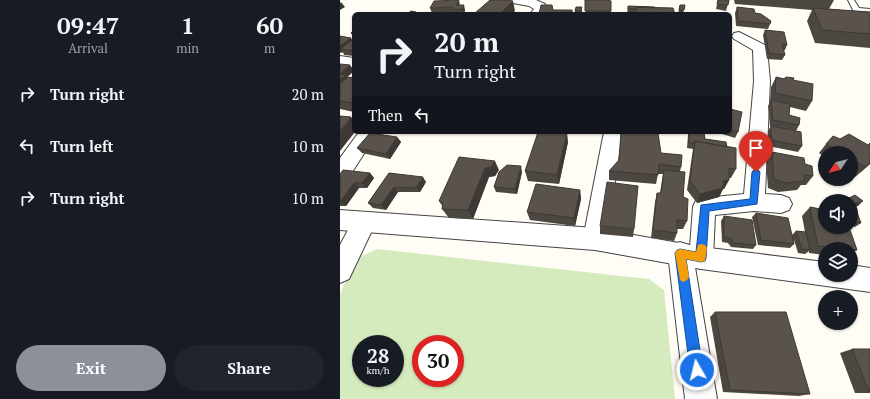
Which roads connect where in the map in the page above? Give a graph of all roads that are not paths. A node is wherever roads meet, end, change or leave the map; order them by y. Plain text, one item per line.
1 (518, 0) edge
2 (851, 0) edge
3 (870, 11) edge
4 (539, 12) edge
5 (739, 36) dead end
6 (340, 61) edge
7 (352, 63) edge
8 (368, 134) edge
9 (613, 134) edge
10 (340, 174) edge
11 (754, 202) junction
12 (781, 204) dead end
13 (340, 220) edge
14 (364, 222) junction
15 (595, 239) junction
16 (690, 255) junction
17 (340, 271) edge
18 (818, 273) edge
19 (858, 278) edge
20 (870, 280) edge
21 (701, 399) edge

1 - 4 street
2 - 3 lane
5 - 11 street
6 - 7 street
8 - 10 street
9 - 15 street
11 - 12 street
11 - 16 street
13 - 14 street
14 - 15 street
14 - 17 street
15 - 16 street
16 - 18 street
16 - 21 street
19 - 20 street

